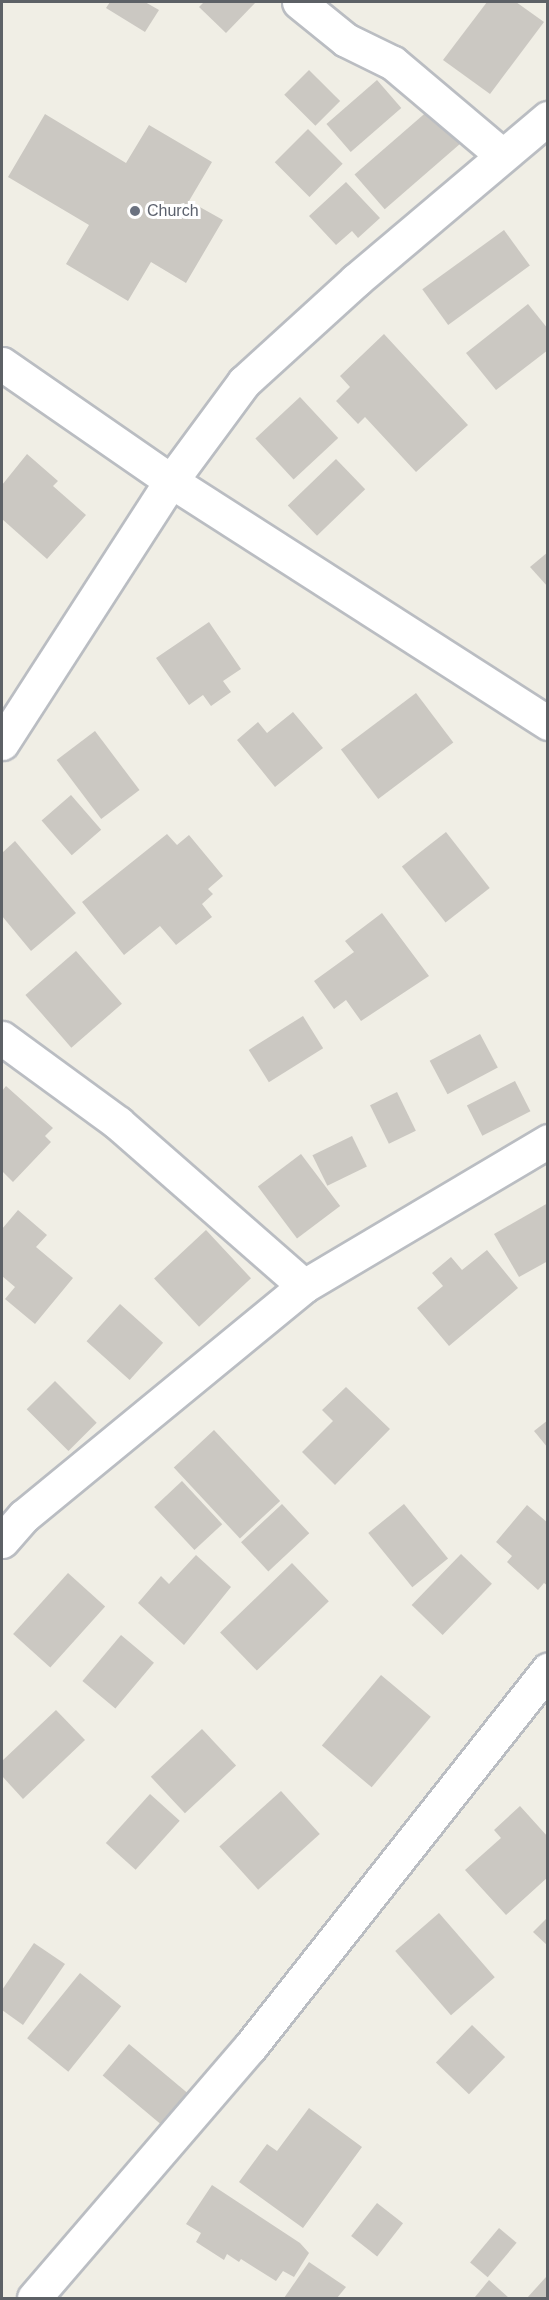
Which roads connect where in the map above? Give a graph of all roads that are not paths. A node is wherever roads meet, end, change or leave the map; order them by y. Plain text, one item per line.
1 (299, 2) edge
2 (548, 118) edge
3 (502, 155) junction
4 (2, 364) edge
5 (171, 481) junction
6 (548, 723) edge
7 (2, 743) edge
8 (2, 1038) edge
9 (548, 1141) edge
10 (304, 1286) junction
11 (2, 1541) edge
12 (548, 1670) edge
13 (34, 2298) edge

1 - 3 street
2 - 3 street
3 - 5 street
4 - 5 street
5 - 6 street
5 - 7 street
8 - 10 street
9 - 10 street
10 - 11 street
12 - 13 street

